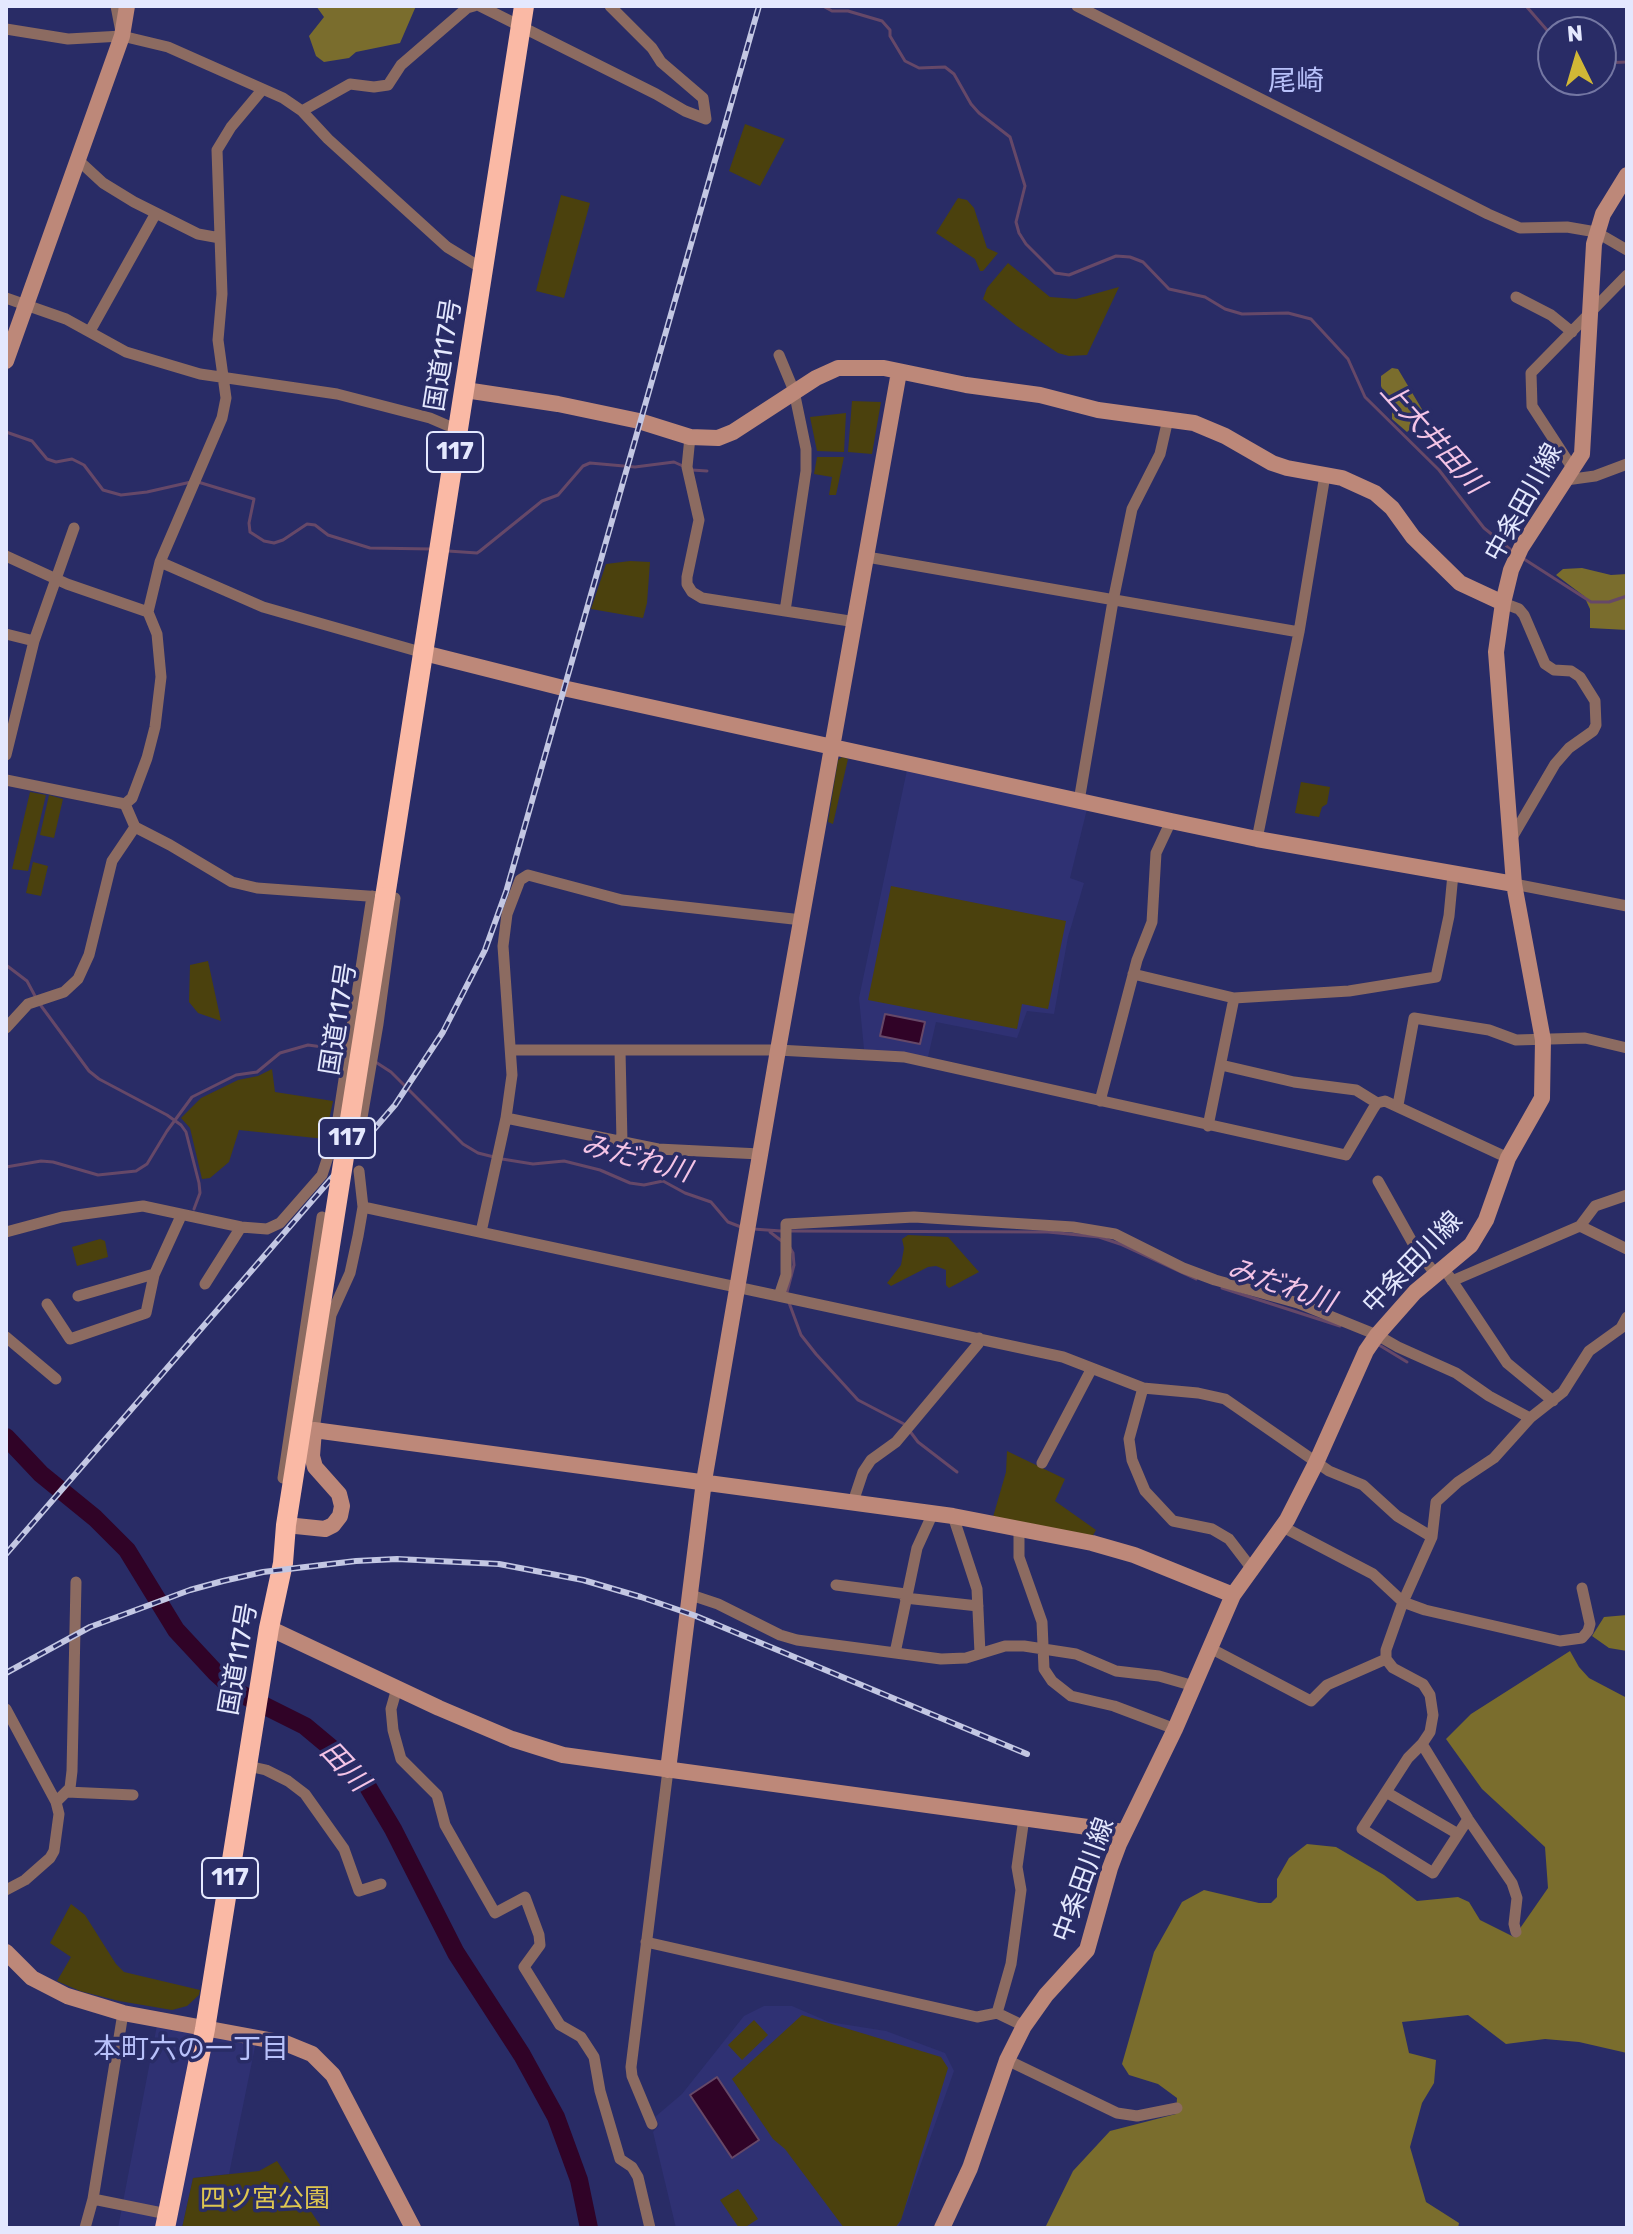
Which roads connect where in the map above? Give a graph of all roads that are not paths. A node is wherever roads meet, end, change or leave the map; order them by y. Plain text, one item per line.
1 (116, 6) edge
2 (127, 6) edge
3 (477, 6) edge
4 (610, 6) edge
5 (1077, 6) edge
6 (522, 15) edge
7 (6, 29) edge
8 (122, 36) junction
9 (262, 90) junction
10 (302, 111) junction
11 (77, 159) junction
12 (1627, 175) edge
13 (156, 213) junction
14 (1596, 232) junction
15 (220, 238) junction
16 (1627, 250) edge
17 (483, 269) junction
18 (1627, 275) edge
19 (1516, 297) dead end
20 (6, 298) edge
21 (26, 303) junction
22 (1590, 314) junction
23 (90, 331) junction
24 (1572, 332) junction
25 (779, 355) dead end
26 (6, 361) edge
27 (899, 372) junction
28 (224, 379) junction
29 (465, 390) junction
30 (794, 391) junction
31 (1168, 419) junction
32 (458, 430) junction
33 (690, 437) junction
34 (1627, 464) edge
35 (1325, 475) junction
36 (1570, 475) junction
37 (74, 528) dead end
38 (6, 556) edge
39 (867, 557) junction
40 (160, 562) junction
41 (54, 577) junction
42 (1113, 601) junction
43 (1503, 603) junction
44 (785, 611) junction
45 (148, 612) junction
46 (856, 622) junction
47 (1299, 632) junction
48 (6, 634) edge
49 (34, 641) junction
50 (424, 653) junction
51 (832, 747) junction
52 (6, 755) edge
53 (6, 780) edge
54 (1079, 801) junction
55 (125, 804) junction
56 (1171, 821) junction
57 (135, 827) junction
58 (1257, 839) junction
59 (1509, 841) junction
60 (1453, 874) junction
61 (1514, 884) junction
62 (378, 896) junction
63 (1627, 906) edge
64 (802, 920) junction
65 (1133, 974) junction
66 (1234, 998) junction
67 (6, 1028) edge
68 (1543, 1040) junction
69 (1627, 1048) edge
70 (512, 1050) junction
71 (620, 1050) junction
72 (778, 1050) junction
73 (1221, 1065) junction
74 (342, 1085) junction
75 (367, 1087) junction
76 (1100, 1101) junction
77 (1377, 1103) junction
78 (1398, 1105) junction
79 (506, 1118) junction
80 (1208, 1126) junction
81 (358, 1141) dead end
82 (622, 1142) junction
83 (760, 1154) junction
84 (1508, 1158) junction
85 (359, 1171) dead end
86 (1378, 1181) dead end
87 (1627, 1195) edge
88 (363, 1207) junction
89 (181, 1216) junction
90 (322, 1217) dead end
91 (1580, 1226) junction
92 (241, 1227) junction
93 (6, 1232) edge
94 (481, 1232) junction
95 (319, 1238) junction
96 (356, 1244) junction
97 (1627, 1249) edge
98 (154, 1274) junction
99 (1444, 1275) junction
100 (205, 1284) dead end
101 (739, 1288) junction
102 (78, 1296) dead end
103 (779, 1296) junction
104 (47, 1304) dead end
105 (1627, 1317) edge
106 (1377, 1335) junction
107 (6, 1337) edge
108 (979, 1338) junction
109 (1092, 1368) junction
110 (56, 1379) dead end
111 (1143, 1388) junction
112 (1553, 1401) junction
113 (1530, 1418) junction
114 (314, 1430) junction
115 (1042, 1463) dead end
116 (1316, 1463) junction
117 (704, 1481) junction
118 (853, 1502) junction
119 (933, 1513) junction
120 (953, 1516) junction
121 (286, 1525) junction
122 (1283, 1527) junction
123 (1019, 1528) junction
124 (1432, 1537) junction
125 (1252, 1569) junction
126 (76, 1582) dead end
127 (836, 1585) dead end
128 (1582, 1588) dead end
129 (691, 1595) junction
130 (1233, 1595) junction
131 (906, 1596) junction
132 (1403, 1602) junction
133 (978, 1606) junction
134 (269, 1628) junction
135 (1210, 1648) junction
136 (1045, 1651) junction
137 (895, 1653) junction
138 (980, 1653) junction
139 (1386, 1659) junction
140 (1194, 1686) junction
141 (397, 1688) junction
142 (6, 1709) edge
143 (1175, 1729) junction
144 (1422, 1744) junction
145 (248, 1766) junction
146 (668, 1770) junction
147 (67, 1792) junction
148 (1386, 1792) junction
149 (133, 1795) dead end
150 (56, 1802) junction
151 (1024, 1818) junction
152 (1468, 1819) junction
153 (1124, 1832) junction
154 (1458, 1834) junction
155 (381, 1884) dead end
156 (6, 1890) edge
157 (1516, 1932) dead end
158 (646, 1942) junction
159 (6, 1952) edge
160 (123, 2013) junction
161 (997, 2013) junction
162 (1024, 2026) junction
163 (205, 2029) junction
164 (1007, 2060) junction
165 (1177, 2108) dead end
166 (652, 2124) dead end
167 (93, 2199) junction
168 (166, 2221) edge
169 (85, 2228) edge
170 (413, 2228) edge
171 (650, 2228) edge
172 (942, 2228) edge

1 - 8 street
2 - 8 street
3 - 6 street
3 - 10 street
4 - 6 street
5 - 14 street
6 - 17 highway, 国道117号 / 117
7 - 8 street
8 - 9 street
8 - 11 street
9 - 10 street
9 - 15 street
10 - 17 street
11 - 13 street
11 - 21 street
12 - 14 street, 中条田川線
13 - 15 street
13 - 23 street
14 - 16 street
14 - 22 street, 中条田川線
15 - 28 street
17 - 29 highway, 国道117号 / 117
18 - 22 street
19 - 24 street
20 - 21 street
21 - 23 street
21 - 26 street
22 - 24 street
22 - 36 street, 中条田川線
23 - 28 street
24 - 36 street
25 - 30 street
27 - 30 street
27 - 31 street
27 - 39 street
28 - 32 street
28 - 40 street
29 - 32 highway, 国道117号 / 117
29 - 33 street
30 - 33 street
30 - 44 street
31 - 35 street
31 - 42 street
32 - 50 highway, 国道117号 / 117
33 - 44 street
34 - 36 street
35 - 43 street
35 - 47 street
36 - 43 street, 中条田川線
37 - 41 street
38 - 41 street
39 - 42 street
39 - 46 street
40 - 45 street
40 - 50 street
41 - 45 street
41 - 49 street
42 - 47 street
42 - 54 street
43 - 59 street, 中条田川線
43 - 59 street
44 - 46 street
45 - 55 street
46 - 51 street
47 - 58 street
48 - 49 street
49 - 52 street
50 - 51 street
50 - 62 highway, 国道117号 / 117
51 - 54 street
51 - 64 street
53 - 55 street
54 - 56 street
55 - 57 street
56 - 58 street
56 - 65 street
57 - 62 street
57 - 67 street
58 - 60 street
59 - 61 street, 中条田川線
60 - 61 street
60 - 66 street
61 - 63 street
61 - 68 street, 中条田川線
62 - 74 street
62 - 75 street
62 - 121 highway, 国道117号 / 117, bridge
64 - 70 street
64 - 72 street
65 - 66 street
65 - 76 street
66 - 73 street
68 - 69 street
68 - 78 street
68 - 84 street, 中条田川線
70 - 71 street
70 - 79 street
71 - 72 street
71 - 82 street
72 - 76 street
72 - 83 street
73 - 77 street
73 - 80 street
74 - 75 street
74 - 92 street
75 - 81 street
76 - 80 street
77 - 78 street
77 - 80 street
78 - 84 street
79 - 82 street
79 - 94 street
82 - 83 street
83 - 101 street
84 - 99 street, 中条田川線
85 - 88 street
86 - 99 street
87 - 91 street
88 - 94 street
88 - 96 street
89 - 92 street
89 - 93 street
89 - 98 street
90 - 95 street
91 - 97 street
91 - 99 street
92 - 100 street
94 - 101 street
95 - 96 street
95 - 121 street
96 - 114 street
98 - 102 street
98 - 104 street
99 - 106 street, 中条田川線
99 - 112 street
101 - 103 street
101 - 117 street
103 - 106 street
103 - 108 street
105 - 112 street
106 - 113 street
106 - 116 street, 中条田川線
107 - 110 street
108 - 109 street
108 - 118 street
109 - 111 street
109 - 115 street
111 - 116 street
111 - 125 street
112 - 113 street
113 - 124 street
114 - 117 street
114 - 121 street
116 - 122 street, 中条田川線
116 - 124 street
117 - 118 street
117 - 129 street
118 - 119 street
119 - 120 street
119 - 131 street
120 - 123 street
120 - 133 street
121 - 134 highway, 国道117号 / 117
122 - 125 street, 中条田川線
122 - 132 street
123 - 130 street
123 - 136 street
124 - 132 street
125 - 130 street, 中条田川線
126 - 147 street
127 - 131 street
128 - 132 street
129 - 137 street
129 - 146 street
130 - 135 street, 中条田川線
131 - 133 street
131 - 137 street
132 - 139 street
133 - 138 street
134 - 141 street
134 - 145 highway, 国道117号 / 117
135 - 139 street
135 - 140 street, 中条田川線
136 - 138 street
136 - 140 street
136 - 143 street
137 - 138 street
139 - 144 street
140 - 143 street, 中条田川線
141 - 146 street
141 - 171 street
142 - 150 street
143 - 153 street, 中条田川線
144 - 148 street
144 - 152 street
145 - 155 street
145 - 163 highway, 国道117号 / 117
146 - 151 street
146 - 158 street
147 - 149 street
147 - 150 street
148 - 154 street
148 - 154 street
150 - 156 street
151 - 153 street
151 - 161 street
152 - 154 street
152 - 157 street
153 - 162 street, 中条田川線
158 - 161 street
158 - 166 street
159 - 160 street
160 - 163 street
160 - 167 street
161 - 162 street
162 - 164 street, 中条田川線
163 - 168 highway, 国道117号 / 117
163 - 170 street
164 - 165 street
164 - 172 street, 中条田川線
167 - 168 street
167 - 169 street

